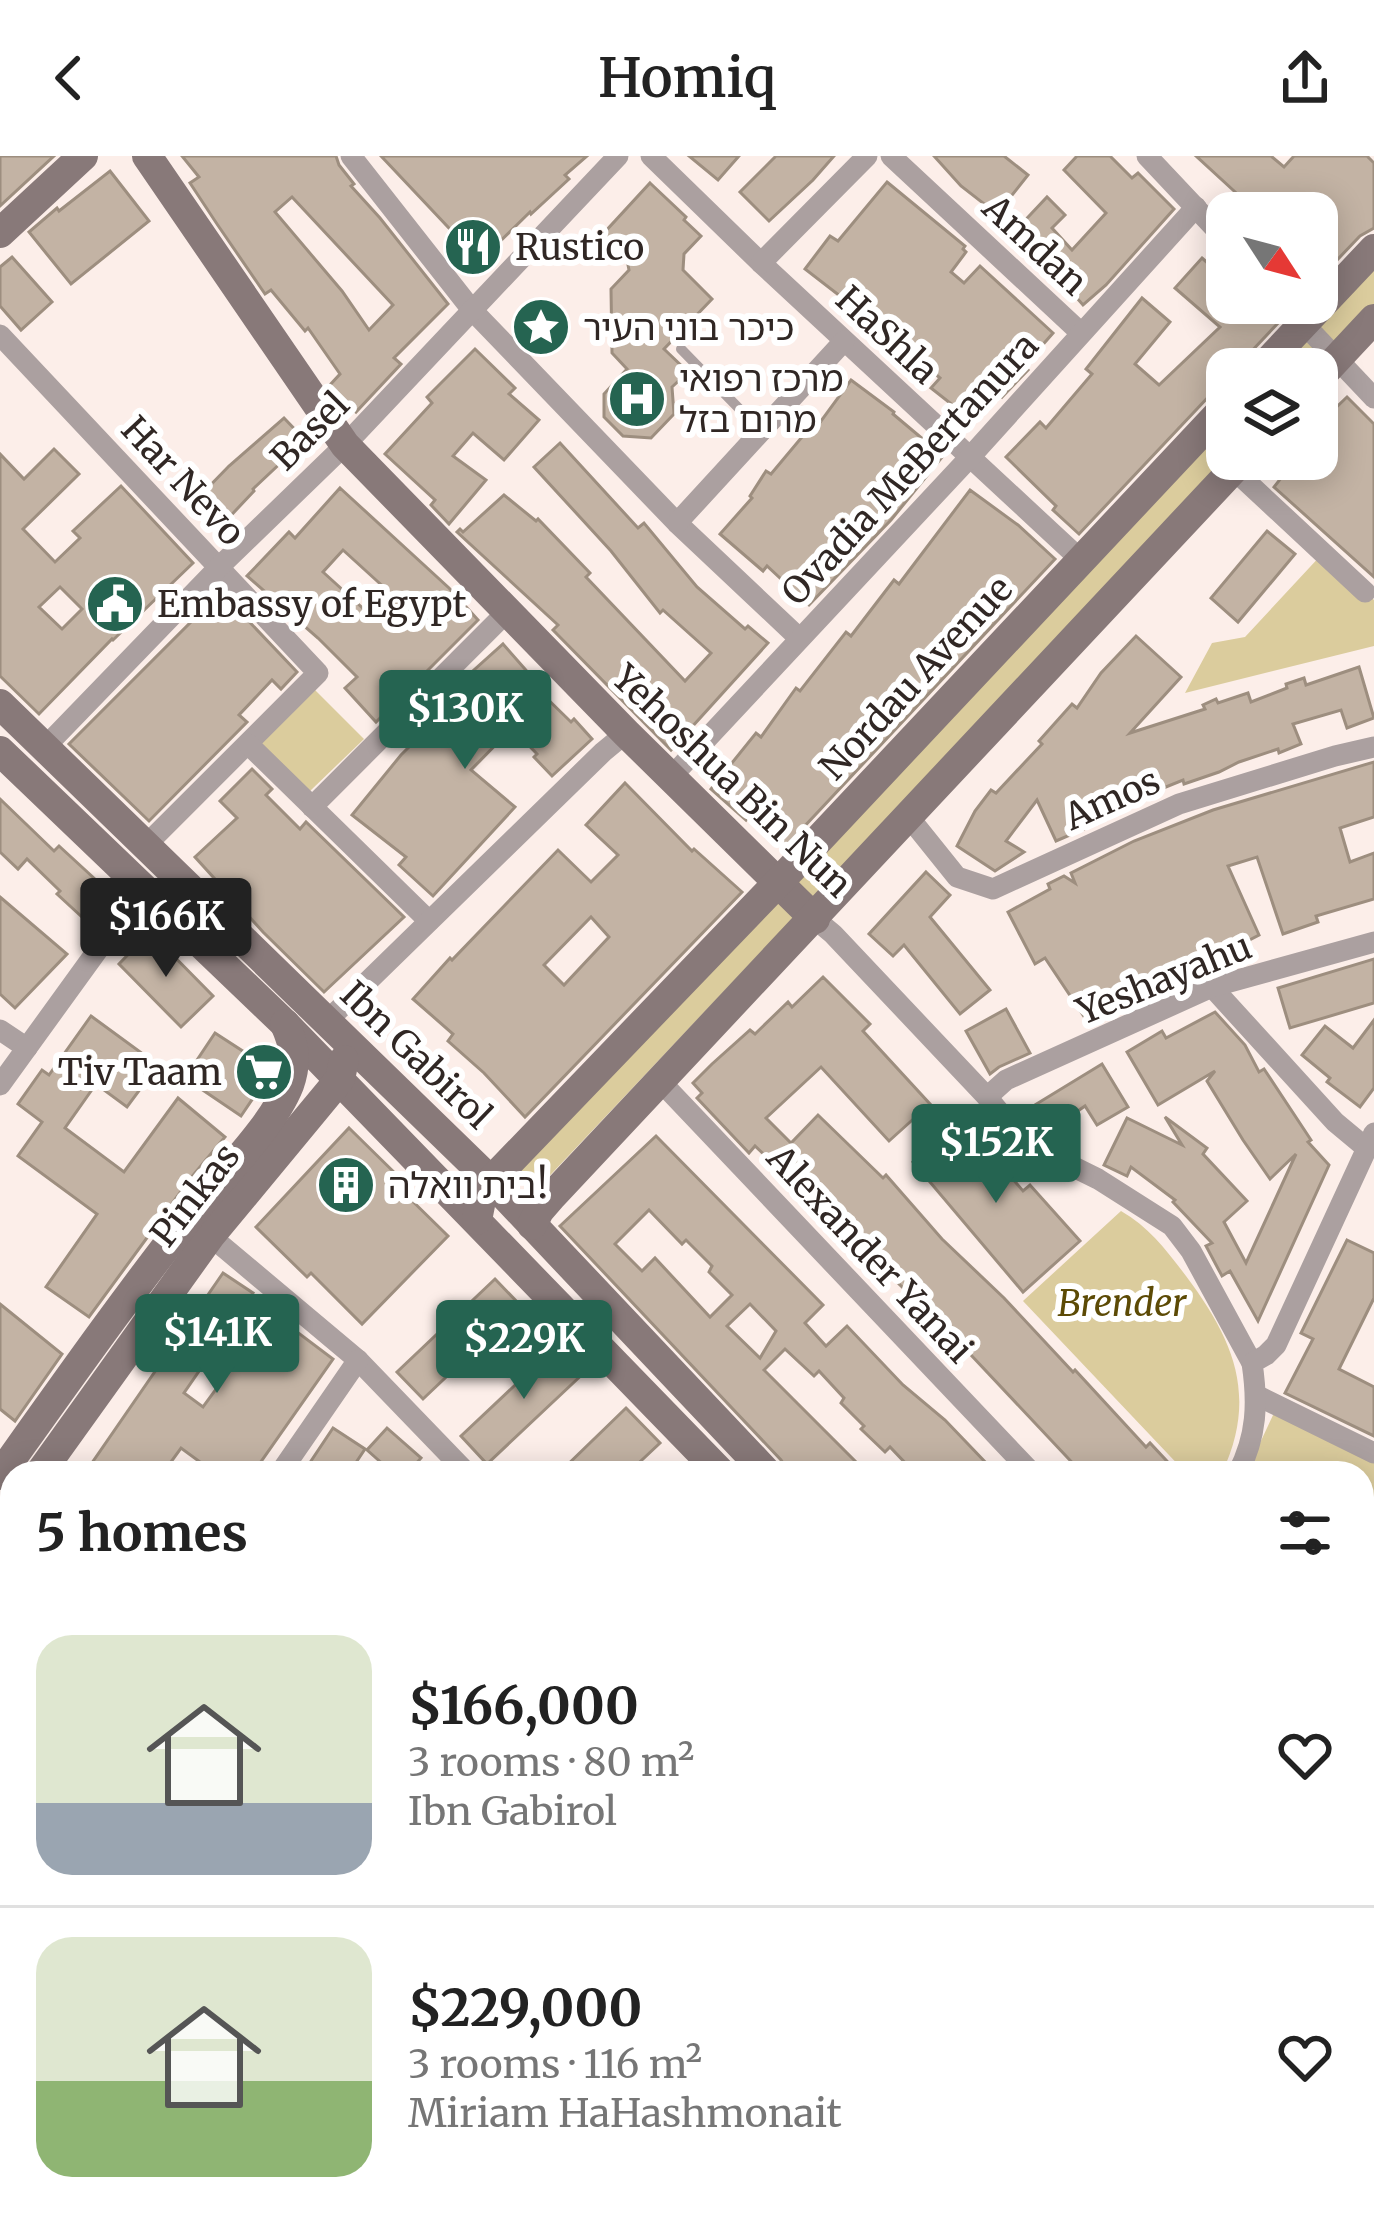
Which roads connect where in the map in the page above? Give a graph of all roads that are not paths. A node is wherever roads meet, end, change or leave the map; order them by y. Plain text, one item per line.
1 (82, 156) edge
2 (147, 156) edge
3 (351, 156) edge
4 (618, 156) edge
5 (651, 156) edge
6 (867, 156) edge
7 (891, 156) edge
8 (1147, 156) edge
9 (1196, 207) junction
10 (1206, 218) edge
11 (0, 233) edge
12 (1374, 249) edge
13 (761, 263) junction
14 (1338, 278) edge
15 (472, 310) junction
16 (1374, 319) edge
17 (1082, 333) junction
18 (0, 335) edge
19 (844, 341) junction
20 (680, 349) dead end
21 (1338, 357) edge
22 (1338, 377) edge
23 (1374, 398) edge
24 (1206, 427) edge
25 (761, 431) junction
26 (345, 445) junction
27 (971, 457) junction
28 (1223, 480) edge
29 (1254, 480) edge
30 (677, 523) junction
31 (1081, 560) junction
32 (219, 567) junction
33 (1365, 592) dead end
34 (507, 613) junction
35 (799, 638) junction
36 (0, 704) edge
37 (626, 733) junction
38 (248, 744) junction
39 (1374, 747) edge
40 (44, 748) junction
41 (0, 751) edge
42 (672, 776) junction
43 (312, 807) junction
44 (908, 816) junction
45 (145, 845) junction
46 (778, 882) junction
47 (139, 886) junction
48 (814, 919) junction
49 (429, 921) junction
50 (1374, 942) edge
51 (1212, 987) junction
52 (326, 1022) junction
53 (285, 1024) junction
54 (0, 1030) edge
55 (27, 1048) junction
56 (340, 1079) junction
57 (660, 1081) junction
58 (0, 1085) edge
59 (987, 1097) junction
60 (1370, 1140) edge
61 (491, 1180) junction
62 (477, 1220) junction
63 (532, 1225) junction
64 (199, 1227) junction
65 (358, 1360) junction
66 (1252, 1363) junction
67 (1258, 1396) junction
68 (1374, 1453) edge
69 (11, 1461) edge
70 (48, 1461) edge
71 (288, 1461) edge
72 (455, 1461) edge
73 (710, 1461) edge
74 (756, 1461) edge
75 (1021, 1461) edge
76 (1243, 1461) edge

1 - 11 street
2 - 26 street, Yehoshua Bin Nun
3 - 15 street
4 - 15 street, Basel
5 - 13 street, HaShla
6 - 13 street
7 - 17 street, Amdan
8 - 9 street
9 - 10 street
9 - 17 street, Ovadia MeBertanura
12 - 14 street
13 - 19 street, HaShla
15 - 26 street, Basel
15 - 30 street
16 - 21 street
17 - 27 street, Ovadia MeBertanura
18 - 32 street, Har Nevo
19 - 25 street
19 - 27 street, HaShla
20 - 25 lane
22 - 23 street
24 - 31 street, Nordau Avenue
25 - 30 street
26 - 32 street, Basel
26 - 34 street, Yehoshua Bin Nun
27 - 31 street, HaShla
27 - 35 street, Ovadia MeBertanura
28 - 44 street
29 - 33 street
30 - 35 street
31 - 46 street, Nordau Avenue
32 - 38 street, Har Nevo
32 - 40 street, Basel
34 - 37 street, Yehoshua Bin Nun
34 - 43 street
35 - 42 street, Ovadia MeBertanura
36 - 40 street, Ibn Gabirol
37 - 42 street, Yehoshua Bin Nun
37 - 49 street
38 - 43 street
38 - 45 street
39 - 44 street, Amos
40 - 45 street, Ibn Gabirol
41 - 47 street, Ibn Gabirol
42 - 46 street, Yehoshua Bin Nun
43 - 49 street
44 - 48 street
45 - 52 street, Ibn Gabirol
46 - 48 street, Yehoshua Bin Nun
46 - 61 street, Nordau Avenue
47 - 53 street, Ibn Gabirol
47 - 55 street
48 - 57 street
48 - 59 street, Yehoshua Bin Nun
49 - 52 street
50 - 51 street, Yeshayahu
51 - 59 street, Yeshayahu
51 - 60 street
52 - 56 street
52 - 61 street, Ibn Gabirol
53 - 56 street, Ibn Gabirol
53 - 64 street, Pinkas
54 - 55 street
55 - 58 street
56 - 62 street, Ibn Gabirol
56 - 64 street, Pinkas
57 - 63 street
57 - 75 street, Alexander Yanai
59 - 66 street, Yehoshua Bin Nun
60 - 66 street
61 - 62 street, Nordau Avenue
61 - 63 street, Ibn Gabirol
62 - 73 street, Ibn Gabirol
63 - 74 street, Ibn Gabirol
64 - 65 street
64 - 69 street, Pinkas
64 - 70 street, Pinkas
65 - 71 street
65 - 72 street
66 - 67 street, Yehoshua Bin Nun
67 - 68 street
67 - 76 street

